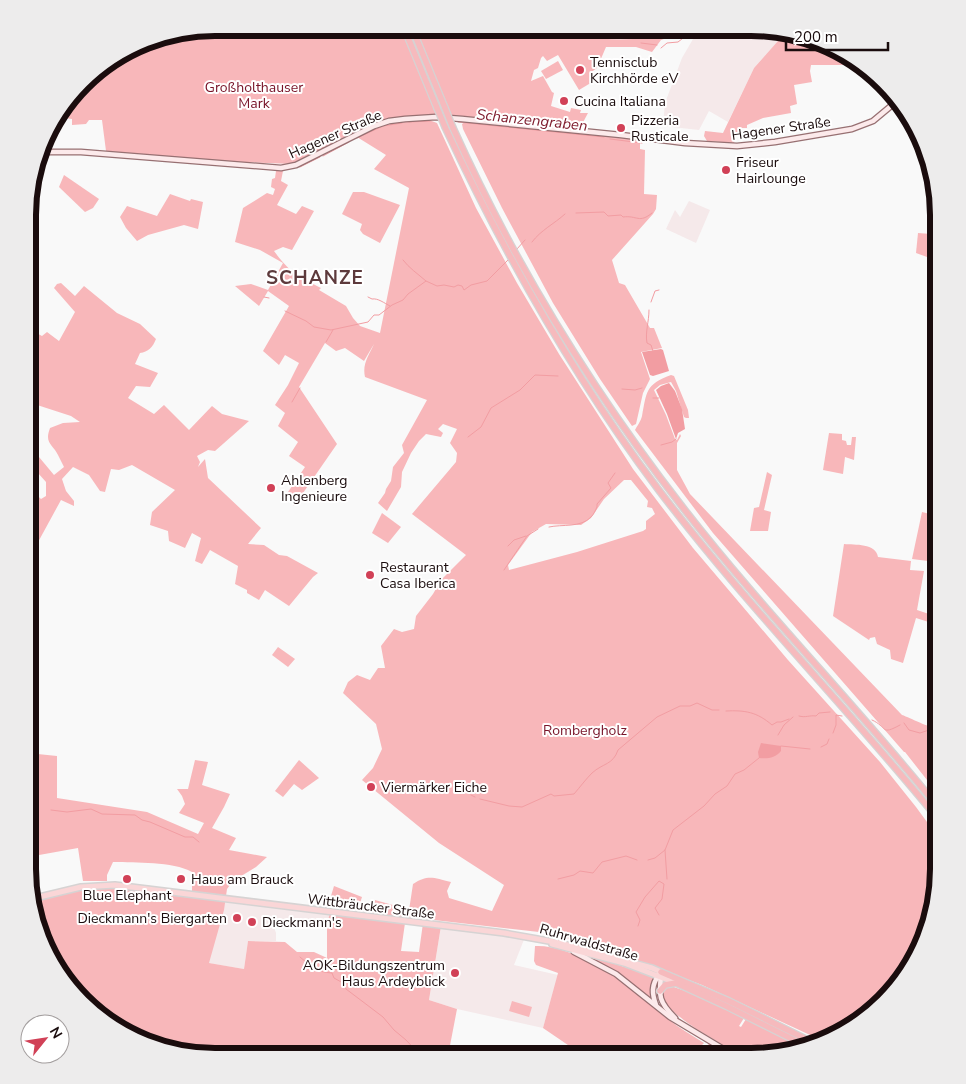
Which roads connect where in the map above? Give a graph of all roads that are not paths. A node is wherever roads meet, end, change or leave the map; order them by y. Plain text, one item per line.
1 (407, 37) edge
2 (416, 37) edge
3 (892, 105) edge
4 (48, 152) edge
5 (921, 798) junction
6 (930, 798) edge
7 (930, 809) edge
8 (930, 813) edge
9 (39, 897) edge
10 (530, 938) junction
11 (566, 948) junction
12 (660, 975) junction
13 (676, 983) junction
14 (660, 991) junction
15 (656, 1007) junction
16 (678, 1020) junction
17 (806, 1039) edge
18 (798, 1042) edge
19 (721, 1047) edge

1 - 5 highway, bridge
2 - 6 highway, bridge
3 - 4 main road, Hagener Straße
5 - 7 highway
5 - 8 highway
9 - 10 main road, Wittbräucker Straße
10 - 11 main road, Ruhrwaldstraße
10 - 12 main road, Ruhrwaldstraße
11 - 12 main road, Ruhrwaldstraße
11 - 15 main road
12 - 13 main road, Ruhrwaldstraße
12 - 14 main road
12 - 15 main road
12 - 17 highway, Ruhrwaldstraße
13 - 14 highway
13 - 18 highway, Ruhrwaldstraße
14 - 16 main road
15 - 16 main road
16 - 19 main road

